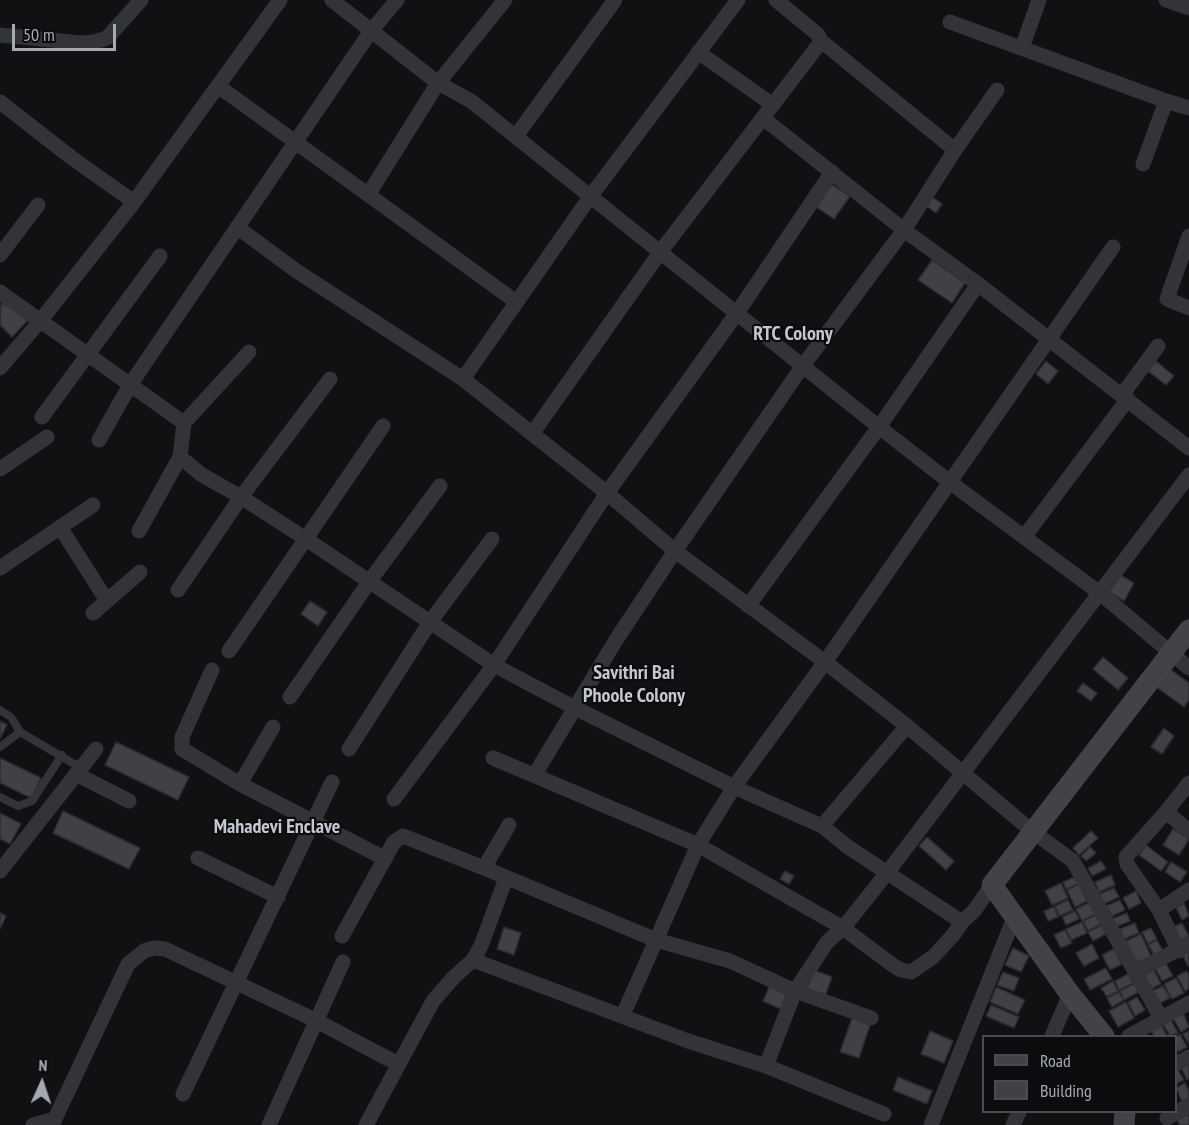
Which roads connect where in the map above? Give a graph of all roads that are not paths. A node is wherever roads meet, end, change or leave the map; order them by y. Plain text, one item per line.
1 (141, 0) edge
2 (280, 0) edge
3 (333, 0) edge
4 (397, 0) edge
5 (505, 0) edge
6 (615, 0) edge
7 (738, 0) edge
8 (776, 0) edge
9 (1039, 0) edge
10 (1166, 0) edge
11 (1189, 8) edge
12 (950, 22) dead end
13 (371, 31) junction
14 (0, 35) edge
15 (820, 40) junction
16 (1022, 48) junction
17 (698, 52) junction
18 (438, 83) junction
19 (218, 86) junction
20 (997, 90) dead end
21 (1166, 101) junction
22 (0, 102) edge
23 (772, 105) junction
24 (1189, 108) edge
25 (763, 118) junction
26 (516, 136) junction
27 (296, 142) junction
28 (955, 150) junction
29 (1143, 164) dead end
30 (832, 172) junction
31 (368, 195) junction
32 (590, 197) junction
33 (134, 202) junction
34 (38, 206) dead end
35 (237, 227) junction
36 (904, 230) junction
37 (1189, 236) edge
38 (1113, 247) dead end
39 (661, 251) junction
40 (0, 255) edge
41 (160, 256) dead end
42 (978, 284) junction
43 (0, 292) edge
44 (515, 301) junction
45 (1189, 308) edge
46 (737, 313) junction
47 (41, 320) junction
48 (1048, 339) junction
49 (1158, 346) dead end
50 (249, 352) dead end
51 (87, 353) junction
52 (802, 367) junction
53 (0, 368) edge
54 (330, 379) dead end
55 (463, 379) junction
56 (130, 385) junction
57 (1125, 397) junction
58 (42, 417) dead end
59 (184, 423) junction
60 (383, 426) dead end
61 (879, 427) junction
62 (532, 434) junction
63 (47, 437) dead end
64 (99, 440) dead end
65 (1189, 448) edge
66 (180, 457) junction
67 (0, 469) edge
68 (1189, 475) edge
69 (951, 483) junction
70 (440, 486) dead end
71 (607, 493) junction
72 (241, 497) junction
73 (93, 505) dead end
74 (60, 527) junction
75 (139, 531) dead end
76 (1024, 537) junction
77 (306, 539) junction
78 (492, 539) dead end
79 (675, 551) junction
80 (0, 568) edge
81 (140, 572) dead end
82 (369, 582) junction
83 (178, 590) dead end
84 (1101, 594) junction
85 (107, 601) junction
86 (748, 606) junction
87 (93, 613) dead end
88 (430, 622) junction
89 (1189, 630) edge
90 (229, 651) dead end
91 (1172, 654) junction
92 (825, 662) junction
93 (494, 665) junction
94 (1189, 668) edge
95 (212, 670) dead end
96 (290, 697) dead end
97 (575, 708) junction
98 (0, 710) edge
99 (907, 726) junction
100 (273, 727) dead end
101 (20, 732) junction
102 (0, 747) edge
103 (96, 749) dead end
104 (349, 749) dead end
105 (62, 755) junction
106 (493, 758) dead end
107 (78, 771) junction
108 (535, 774) junction
109 (962, 774) junction
110 (332, 782) dead end
111 (1189, 783) edge
112 (240, 784) junction
113 (734, 787) junction
114 (0, 797) edge
115 (394, 799) dead end
116 (129, 801) dead end
117 (1166, 812) junction
118 (312, 822) junction
119 (509, 825) dead end
120 (822, 826) junction
121 (1032, 831) junction
122 (1189, 831) edge
123 (698, 845) junction
124 (198, 858) dead end
125 (384, 858) junction
126 (484, 868) junction
127 (0, 872) edge
128 (887, 873) junction
129 (506, 878) junction
130 (992, 885) junction
131 (1189, 890) edge
132 (278, 897) junction
133 (1159, 910) junction
134 (1014, 918) junction
135 (962, 922) junction
136 (843, 927) junction
137 (342, 936) dead end
138 (656, 940) junction
139 (1184, 948) edge
140 (473, 960) junction
141 (343, 962) dead end
142 (1136, 971) junction
143 (236, 983) junction
144 (795, 992) junction
145 (1070, 994) junction
146 (1189, 1003) edge
147 (624, 1015) junction
148 (871, 1018) dead end
149 (1161, 1018) junction
150 (315, 1020) junction
151 (1052, 1035) edge
152 (1103, 1035) edge
153 (1131, 1035) edge
154 (398, 1064) junction
155 (766, 1066) junction
156 (183, 1094) dead end
157 (884, 1114) dead end
158 (53, 1122) edge
159 (33, 1125) edge
160 (268, 1125) edge
161 (366, 1125) edge
162 (931, 1125) edge

1 - 14 street
2 - 19 street
3 - 13 street
4 - 13 street
5 - 18 street
6 - 26 street
7 - 17 street
8 - 15 street
9 - 16 street
10 - 11 street
12 - 16 street
13 - 18 street
13 - 27 street
15 - 23 street
15 - 28 street
16 - 21 street
17 - 23 street
17 - 32 street
18 - 26 street
18 - 31 street
19 - 27 street
19 - 33 street
20 - 28 street
21 - 24 street
21 - 29 street
22 - 33 street
23 - 25 street
25 - 30 street
25 - 39 street
26 - 32 street
27 - 31 street
27 - 35 street
28 - 36 street
30 - 36 street
30 - 46 street
31 - 44 street
32 - 39 street
32 - 44 street
33 - 47 street
34 - 40 street
35 - 55 street
35 - 56 street
36 - 42 street
36 - 52 street
37 - 45 street
38 - 48 street
39 - 46 street
39 - 62 street
41 - 51 street
42 - 48 street
42 - 61 street
43 - 47 street
44 - 55 street
46 - 52 street
46 - 71 street
47 - 51 street
47 - 53 street
48 - 57 street
48 - 69 street
49 - 57 street
50 - 59 street
51 - 56 street
51 - 58 street
52 - 61 street
52 - 79 street
54 - 72 street
55 - 62 street
56 - 59 street
56 - 64 street
57 - 65 street
57 - 76 street
59 - 66 street
60 - 77 street
61 - 69 street
61 - 86 street
62 - 71 street
63 - 67 street
66 - 72 street
66 - 75 street
68 - 84 street
69 - 76 street
69 - 92 street
70 - 82 street
71 - 79 street
71 - 93 street
72 - 77 street
72 - 83 street
73 - 74 street
74 - 80 street
74 - 85 street
76 - 84 street
77 - 82 street
77 - 90 street
78 - 88 street
79 - 86 street
79 - 97 street
81 - 85 street
82 - 88 street
82 - 96 street
84 - 91 street
84 - 109 street
85 - 87 street
86 - 92 street
88 - 93 street
88 - 104 street
89 - 91 street
91 - 94 street
91 - 121 street
92 - 99 street
92 - 113 street
93 - 97 street
93 - 115 street
95 - 112 street
97 - 108 street
97 - 113 street
98 - 101 lane
99 - 109 street
99 - 120 street
100 - 112 street
101 - 102 lane
101 - 105 lane
103 - 107 street
105 - 107 lane
105 - 114 lane
106 - 108 street
107 - 116 street
107 - 127 street
108 - 123 street
109 - 121 street
109 - 128 street
110 - 118 street
111 - 117 street
112 - 118 street
113 - 120 street
113 - 123 street
117 - 122 street
117 - 133 street
118 - 125 street
118 - 132 street
119 - 126 street
120 - 128 street
121 - 130 street
121 - 142 street
123 - 136 street
123 - 138 street
124 - 132 street
125 - 126 street
125 - 137 street
126 - 129 street
128 - 135 street
128 - 136 street
129 - 138 street
129 - 140 street
130 - 134 street
130 - 135 street
131 - 133 street
132 - 143 street
133 - 139 street
134 - 145 street
134 - 162 street
135 - 136 street
136 - 144 street
138 - 144 street
138 - 147 street
139 - 142 street
140 - 147 street
140 - 154 street
141 - 150 street
142 - 149 street
143 - 150 street
143 - 156 street
143 - 158 street
144 - 148 street
144 - 155 street
145 - 151 street
145 - 152 street
146 - 149 street
147 - 155 street
149 - 153 street
150 - 154 street
150 - 160 street
154 - 161 street
155 - 157 street
158 - 159 street

